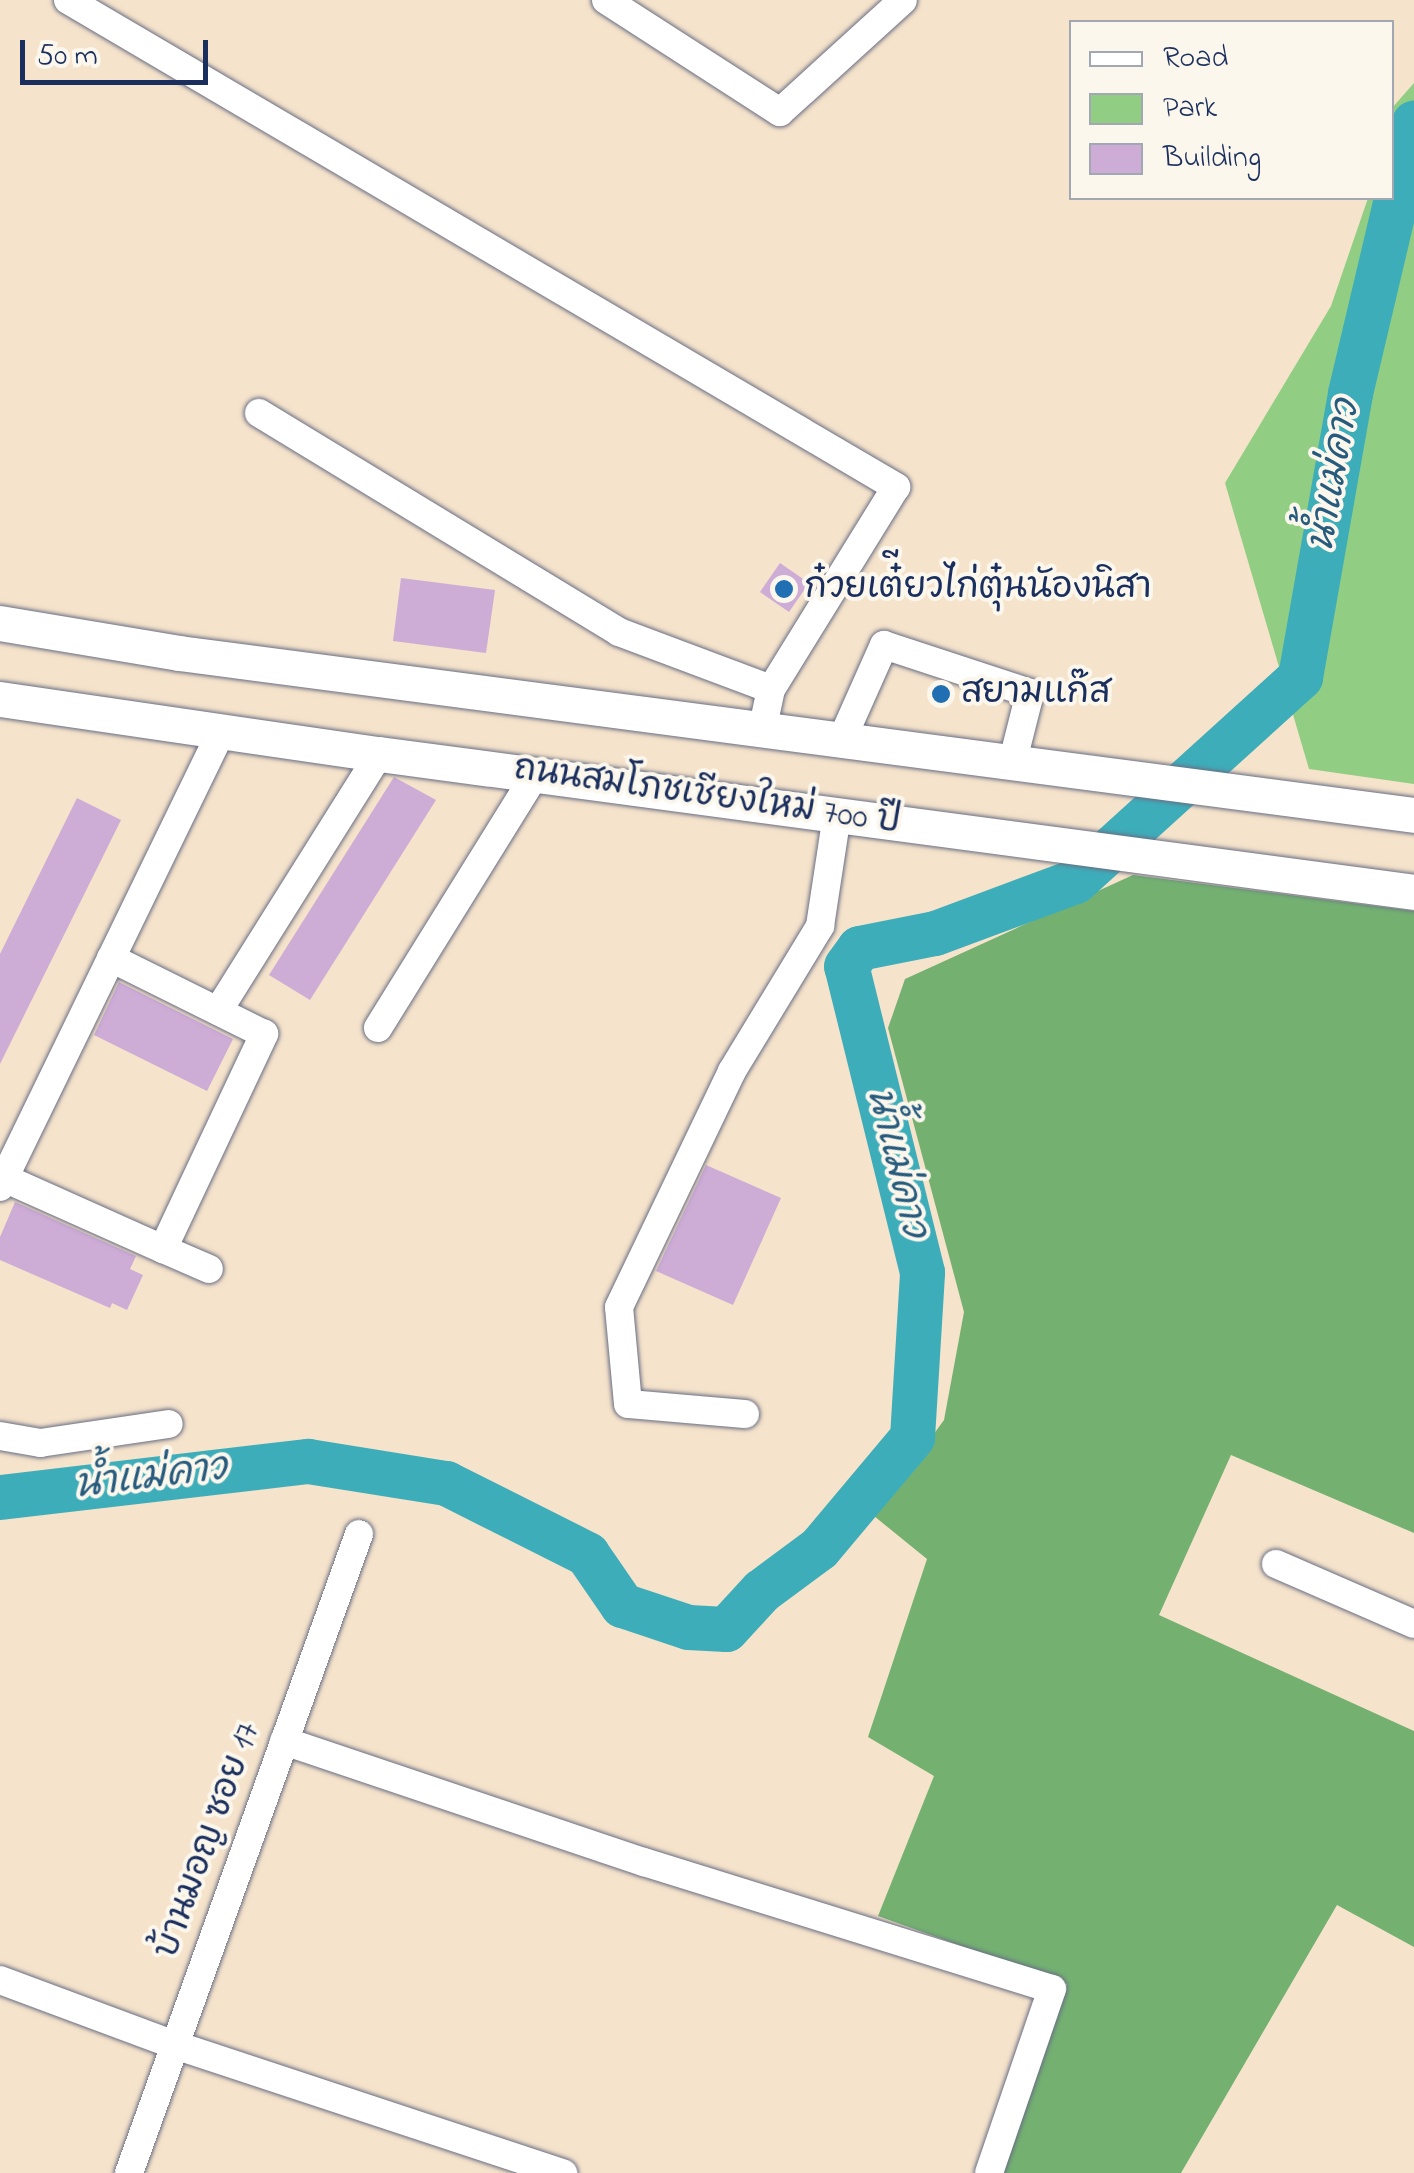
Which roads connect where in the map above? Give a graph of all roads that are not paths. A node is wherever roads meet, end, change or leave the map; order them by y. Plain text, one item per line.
1 (68, 0) edge
2 (606, 0) edge
3 (903, 0) edge
4 (258, 413) dead end
5 (0, 623) edge
6 (771, 689) junction
7 (0, 699) edge
8 (763, 726) junction
9 (221, 732) junction
10 (844, 737) junction
11 (378, 754) junction
12 (1013, 760) junction
13 (536, 772) junction
14 (1414, 814) edge
15 (837, 815) junction
16 (1414, 892) edge
17 (110, 958) junction
18 (218, 1011) junction
19 (378, 1028) dead end
20 (2, 1183) edge
21 (163, 1249) junction
22 (209, 1269) dead end
23 (745, 1414) dead end
24 (169, 1424) dead end
25 (0, 1436) edge
26 (359, 1534) dead end
27 (1276, 1564) dead end
28 (1414, 1624) edge
29 (284, 1741) junction
30 (0, 1980) edge
31 (175, 2045) junction
32 (128, 2173) edge
33 (562, 2173) edge
34 (989, 2173) edge

1 - 6 street
2 - 3 street
4 - 6 street
5 - 8 main road
6 - 8 street
7 - 9 main road, ถนนสมโภชเชียงใหม่ 700 ปี
8 - 10 main road
9 - 11 main road, ถนนสมโภชเชียงใหม่ 700 ปี
9 - 17 street
10 - 12 main road
10 - 12 street
11 - 13 main road, ถนนสมโภชเชียงใหม่ 700 ปี
11 - 18 street
12 - 14 main road
13 - 15 main road, ถนนสมโภชเชียงใหม่ 700 ปี
13 - 19 street
15 - 16 main road, ถนนสมโภชเชียงใหม่ 700 ปี
15 - 23 street
17 - 18 street
17 - 20 street
18 - 21 street
20 - 21 street
21 - 22 street
24 - 25 street
26 - 29 street, บ้านมอญ ซอย 17
27 - 28 street
29 - 31 street, บ้านมอญ ซอย 17
29 - 34 street
30 - 31 street
31 - 32 street, บ้านมอญ ซอย 17
31 - 33 street

